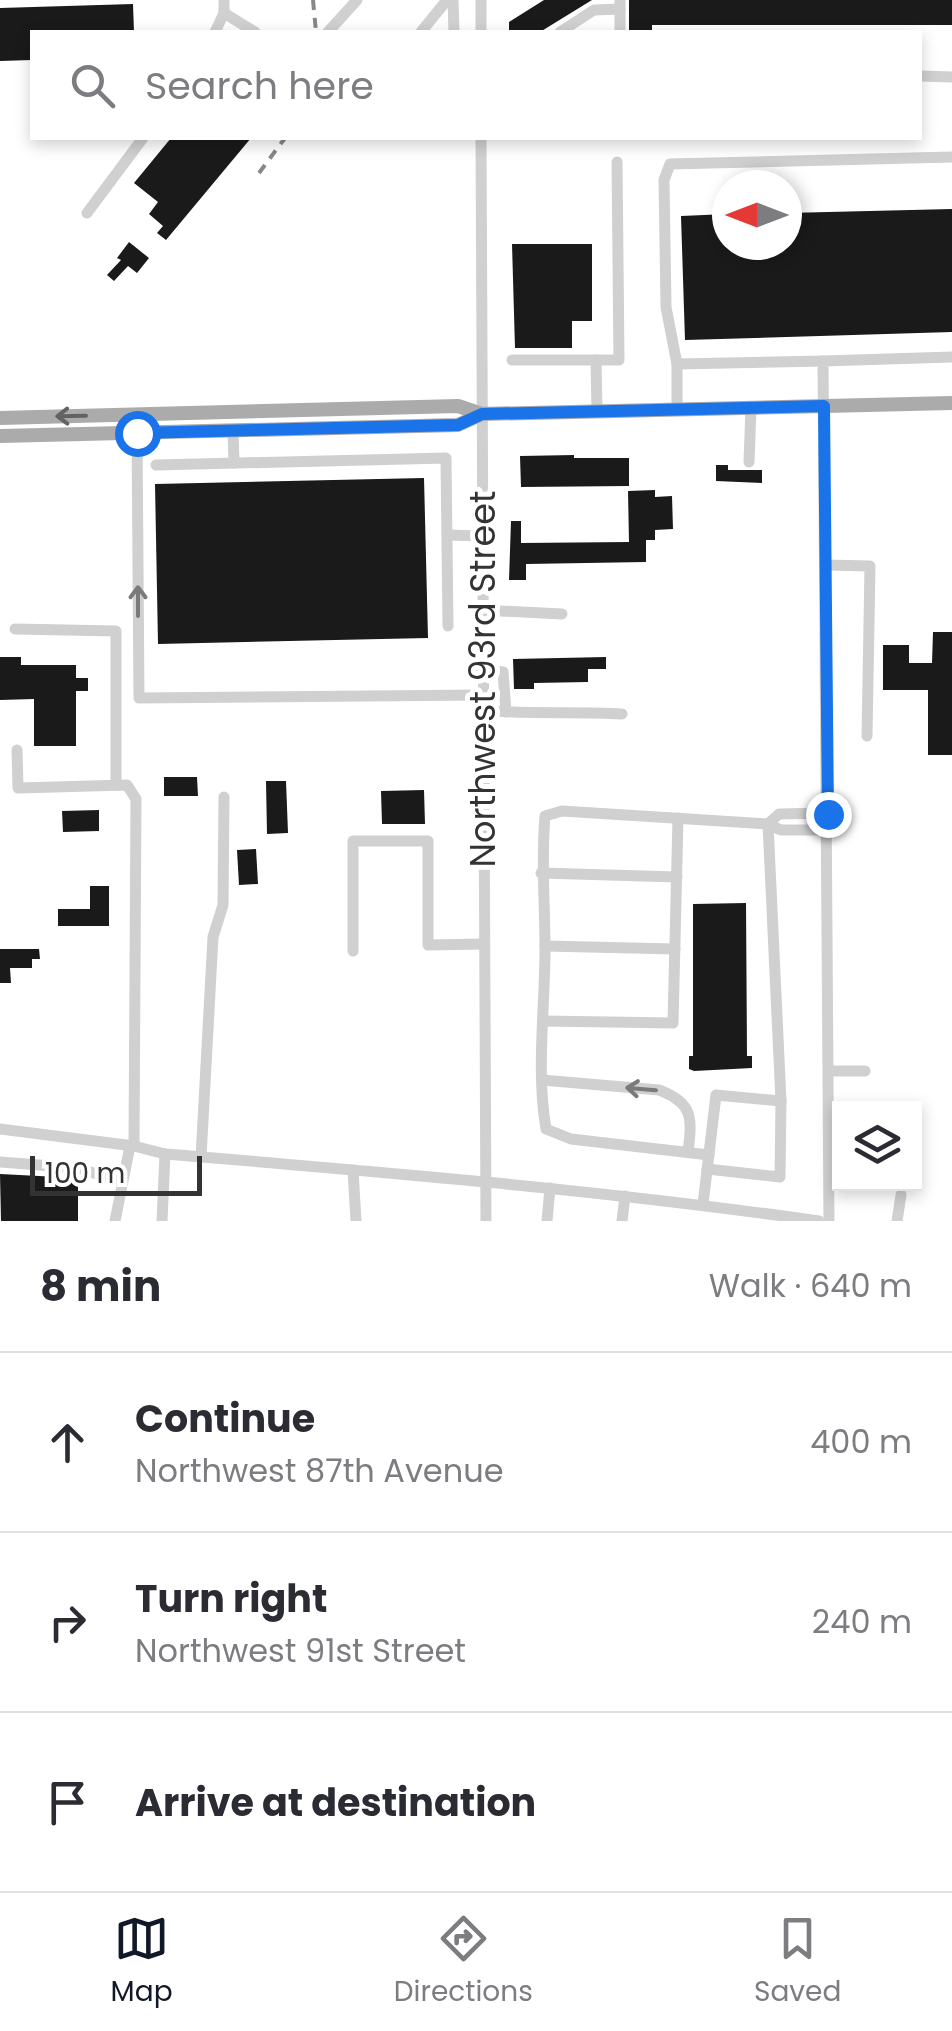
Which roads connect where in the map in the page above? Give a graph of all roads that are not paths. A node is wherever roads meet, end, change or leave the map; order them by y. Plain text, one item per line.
1 (357, 0) edge
2 (450, 0) edge
3 (481, 0) edge
4 (620, 4) edge
5 (224, 6) edge
6 (216, 30) edge
7 (253, 30) edge
8 (330, 30) edge
9 (423, 30) edge
10 (454, 30) edge
11 (481, 30) edge
12 (563, 30) edge
13 (620, 30) edge
14 (922, 76) edge
15 (952, 77) edge
16 (142, 140) edge
17 (480, 140) edge
18 (952, 157) edge
19 (617, 162) dead end
20 (87, 214) dead end
21 (952, 357) edge
22 (512, 360) dead end
23 (596, 360) junction
24 (823, 361) junction
25 (676, 364) junction
26 (952, 403) edge
27 (824, 406) junction
28 (751, 408) junction
29 (677, 410) junction
30 (597, 412) junction
31 (482, 414) junction
32 (0, 418) edge
33 (233, 431) junction
34 (137, 433) junction
35 (0, 436) edge
36 (748, 462) dead end
37 (234, 463) junction
38 (156, 465) dead end
39 (447, 536) junction
40 (482, 536) junction
41 (826, 566) junction
42 (482, 610) junction
43 (562, 614) dead end
44 (448, 626) dead end
45 (15, 629) dead end
46 (482, 669) junction
47 (482, 695) junction
48 (482, 710) junction
49 (506, 712) junction
50 (622, 714) dead end
51 (867, 736) dead end
52 (18, 750) dead end
53 (116, 785) junction
54 (224, 797) dead end
55 (828, 814) junction
56 (678, 818) junction
57 (768, 824) junction
58 (828, 830) junction
59 (541, 873) junction
60 (677, 877) junction
61 (483, 944) junction
62 (545, 946) junction
63 (675, 949) junction
64 (352, 951) dead end
65 (543, 1022) junction
66 (829, 1071) junction
67 (864, 1071) dead end
68 (542, 1080) junction
69 (781, 1101) junction
70 (0, 1129) edge
71 (132, 1146) junction
72 (688, 1152) junction
73 (164, 1154) junction
74 (709, 1155) junction
75 (201, 1157) junction
76 (0, 1162) edge
77 (352, 1170) junction
78 (707, 1170) junction
79 (484, 1181) junction
80 (121, 1182) junction
81 (550, 1188) junction
82 (900, 1195) dead end
83 (625, 1196) junction
84 (703, 1204) junction
85 (115, 1221) edge
86 (162, 1221) edge
87 (356, 1221) edge
88 (486, 1221) edge
89 (547, 1221) edge
90 (622, 1221) edge
91 (819, 1221) edge
92 (828, 1221) edge
93 (897, 1221) edge

1 - 8 street
2 - 9 street
2 - 10 street
3 - 11 street
4 - 12 street
4 - 13 street
5 - 6 street
5 - 7 street
14 - 15 street
16 - 20 street
17 - 31 street, Northwest 93rd Street
18 - 25 street
19 - 23 street
21 - 24 street
22 - 23 street
23 - 30 street
24 - 25 street
24 - 27 street
25 - 29 street
26 - 27 main road
27 - 28 main road
27 - 41 street
28 - 29 main road
28 - 36 street
29 - 30 main road
30 - 31 main road
31 -> 32 main road
31 - 33 main road
31 - 40 street, Northwest 93rd Street
33 - 34 main road
33 - 37 street
34 - 35 main road
47 -> 34 street
37 - 38 street
37 - 39 street
39 - 40 street
39 - 44 street
40 - 42 street, Northwest 93rd Street
41 - 51 street
41 - 55 street
42 - 43 street
42 - 46 street, Northwest 93rd Street
45 - 53 street
46 - 47 street, Northwest 93rd Street
46 - 49 street
47 - 48 street, Northwest 93rd Street
48 - 49 street
48 - 61 street, Northwest 93rd Street
49 - 50 street
52 - 53 street
53 - 71 street
54 - 75 street
55 - 57 street
55 - 58 street
56 - 57 street
56 - 59 street
56 - 60 street
57 - 58 street
57 - 69 street
58 - 66 street
59 - 60 street
59 - 62 street
60 - 63 street
61 - 64 street
61 - 79 street, Northwest 93rd Street
62 - 63 street
62 - 65 street
63 - 65 street
65 - 68 street
66 - 67 street
66 - 92 street
68 - 72 street
72 -> 68 street
69 - 74 street
69 - 78 street
70 - 71 street
71 - 73 street
71 - 80 street
72 - 74 street
73 - 75 street
73 - 86 street
74 - 78 street
75 - 77 street
76 - 80 street
77 - 79 street
77 - 87 street
78 - 84 street
79 - 81 street
79 - 88 street, Northwest 93rd Street
80 - 85 street
81 - 83 street
81 - 89 street
82 - 93 street
83 - 84 street
83 - 90 street
84 - 91 street

